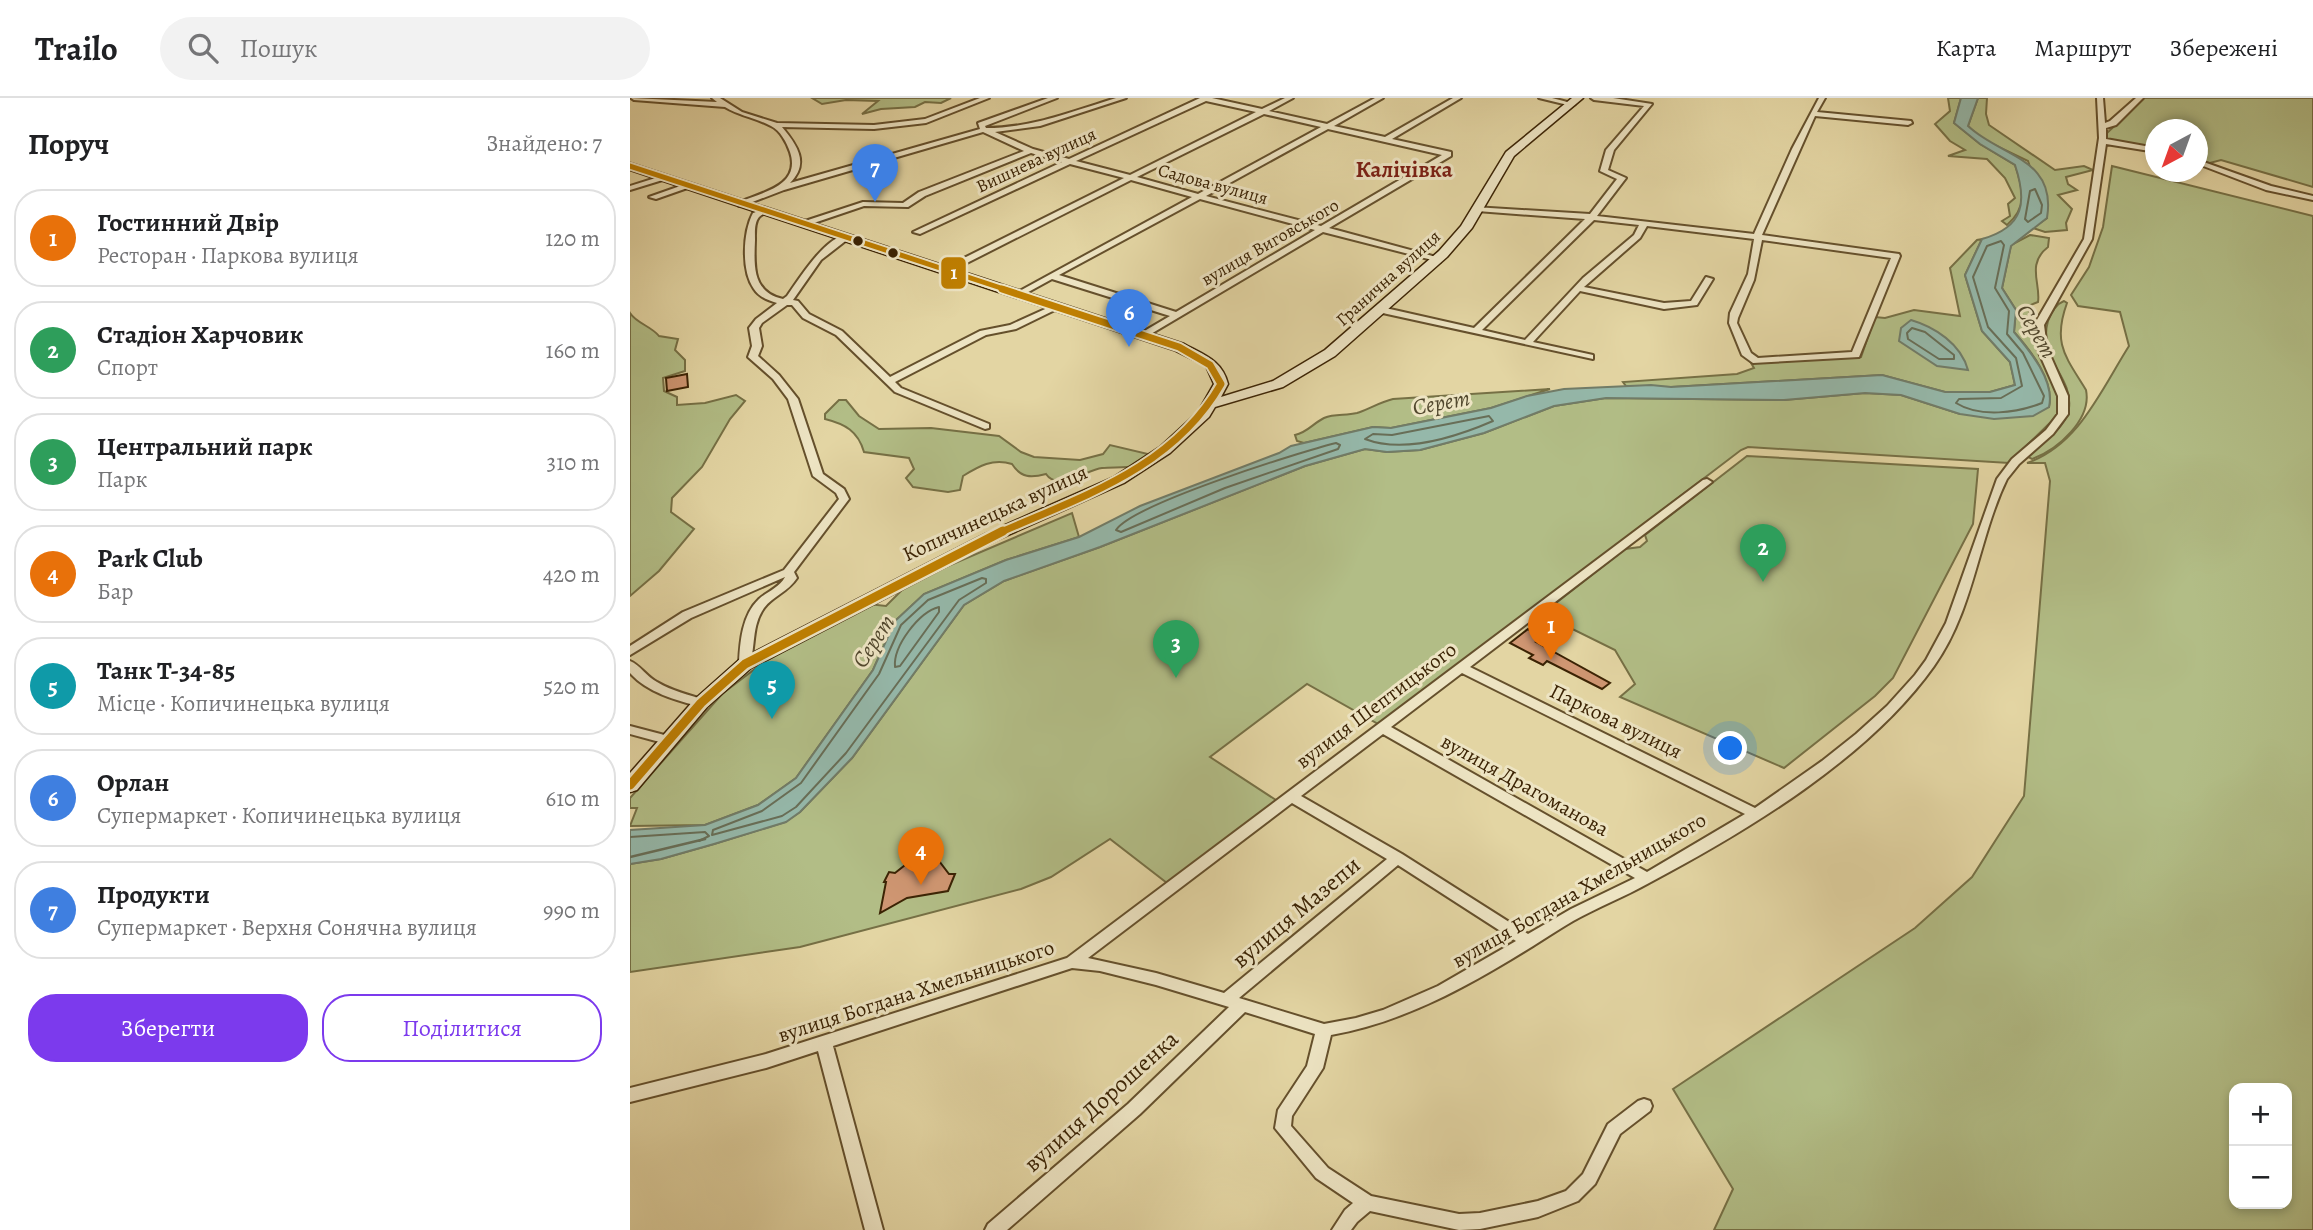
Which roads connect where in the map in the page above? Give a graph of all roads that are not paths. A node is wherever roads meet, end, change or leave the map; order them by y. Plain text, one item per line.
1 (634, 98) edge
2 (715, 98) edge
3 (986, 98) edge
4 (1054, 98) edge
5 (1123, 98) edge
6 (1206, 98) edge
7 (1290, 98) edge
8 (1380, 98) edge
9 (1458, 98) edge
10 (1542, 98) edge
11 (1594, 98) edge
12 (1822, 98) edge
13 (2100, 98) edge
14 (2140, 98) edge
15 (1575, 101) edge
16 (725, 105) junction
17 (1265, 110) junction
18 (1813, 114) junction
19 (1908, 123) dead end
20 (776, 125) junction
21 (1329, 125) junction
22 (2104, 126) junction
23 (984, 130) junction
24 (1387, 139) junction
25 (2103, 141) junction
26 (2145, 148) edge
27 (1030, 151) junction
28 (1069, 162) junction
29 (630, 166) edge
30 (2208, 166) edge
31 (1130, 177) junction
32 (665, 178) junction
33 (689, 186) junction
34 (630, 188) edge
35 (781, 188) junction
36 (1196, 196) junction
37 (653, 197) dead end
38 (2313, 198) edge
39 (742, 204) junction
40 (1477, 209) junction
41 (764, 211) junction
42 (1593, 216) junction
43 (1644, 223) junction
44 (806, 224) junction
45 (1323, 230) junction
46 (917, 232) dead end
47 (845, 237) junction
48 (1757, 238) junction
49 (1437, 260) junction
50 (947, 271) junction
51 (1052, 276) junction
52 (1709, 278) dead end
53 (1578, 288) junction
54 (1018, 294) junction
55 (782, 303) junction
56 (1058, 307) junction
57 (1381, 310) junction
58 (1177, 315) junction
59 (1476, 331) junction
60 (1144, 335) junction
61 (1528, 342) junction
62 (1590, 357) dead end
63 (888, 382) junction
64 (1212, 404) junction
65 (985, 426) dead end
66 (1707, 482) dead end
67 (788, 572) junction
68 (630, 651) edge
69 (630, 664) edge
70 (745, 664) junction
71 (1460, 667) junction
72 (701, 704) junction
73 (1384, 728) junction
74 (630, 730) edge
75 (667, 740) junction
76 (630, 785) edge
77 (1291, 796) junction
78 (1754, 814) junction
79 (1396, 858) junction
80 (1646, 878) junction
81 (1529, 942) junction
82 (1072, 962) junction
83 (1233, 1004) junction
84 (1324, 1030) junction
85 (824, 1043) junction
86 (630, 1095) edge
87 (1644, 1106) dead end
88 (1367, 1203) junction
89 (874, 1230) edge
90 (993, 1230) edge
91 (1341, 1230) edge

1 - 16 street
2 - 16 street
3 - 20 street
4 - 23 street
5 - 23 street
6 - 17 street
6 - 28 street, Вишнева вулиця
7 - 17 street
8 - 21 street
9 - 24 street
10 - 15 street
11 - 42 street
12 - 18 street
13 - 22 street, вулиця Богдана Хмельницького
14 - 22 street
15 - 40 main road, Гранична вулиця
16 - 20 street
17 - 21 street
17 - 31 street
18 - 19 street
18 - 48 street
20 - 35 street
21 - 24 street
21 - 36 street
22 - 25 street, вулиця Богдана Хмельницького
23 - 27 street, Садова вулиця
23 - 35 street
24 - 45 street, вулиця Виговського
25 - 26 street
25 - 78 street, вулиця Богдана Хмельницького
27 - 28 street, Садова вулиця
27 - 44 street
28 - 31 street, Садова вулиця
28 - 46 street, Вишнева вулиця
29 - 32 main road
30 - 38 street
31 - 36 street, Садова вулиця
31 - 50 street
32 - 33 main road
32 - 34 street
33 - 37 street
33 - 39 main road
35 - 39 street
36 - 45 street, Садова вулиця
36 - 51 street
39 - 41 main road
40 - 42 street
40 - 49 main road, Гранична вулиця
41 - 44 main road
41 - 55 street
42 - 43 street
42 - 59 street
43 - 48 street
43 - 53 street
44 - 47 main road
45 - 49 street, Садова вулиця
45 - 58 street, вулиця Виговського
47 - 50 main road
47 - 55 street
48 - 48 street
49 - 57 main road, Гранична вулиця
50 - 54 main road
51 - 54 street
51 - 58 street
52 - 53 street
53 - 61 street
54 - 56 main road
55 - 63 street
55 - 67 street
56 - 60 main road
56 - 63 street
57 - 59 street
57 - 64 main road, Гранична вулиця
58 - 60 street, вулиця Виговського
59 - 61 street
60 - 64 main road
61 - 62 street
63 - 65 street
64 - 70 main road, Копичинецька вулиця
66 - 71 street, вулиця Шептицького
67 - 68 street
67 - 70 street
69 - 72 street
70 - 72 main road, Копичинецька вулиця
71 - 73 street, вулиця Шептицького
71 - 78 street, Паркова вулиця
72 - 75 main road, Копичинецька вулиця
73 - 77 street, вулиця Шептицького
73 - 80 street, вулиця Драгоманова
74 - 75 street
75 - 76 main road, Копичинецька вулиця
77 - 79 street, вулиця Мазепи
77 - 82 street, вулиця Шептицького
78 - 80 street, вулиця Богдана Хмельницького
79 - 81 street, вулиця Мазепи
79 - 83 street, вулиця Мазепи
80 - 81 street, вулиця Богдана Хмельницького
81 - 84 street, вулиця Богдана Хмельницького
82 - 83 street, вулиця Богдана Хмельницького
82 - 85 street, вулиця Богдана Хмельницького
83 - 84 street, вулиця Богдана Хмельницького
83 - 90 street, вулиця Дорошенка
84 - 88 street
85 - 86 street, вулиця Богдана Хмельницького
85 - 89 street
87 - 88 street
88 - 91 street

